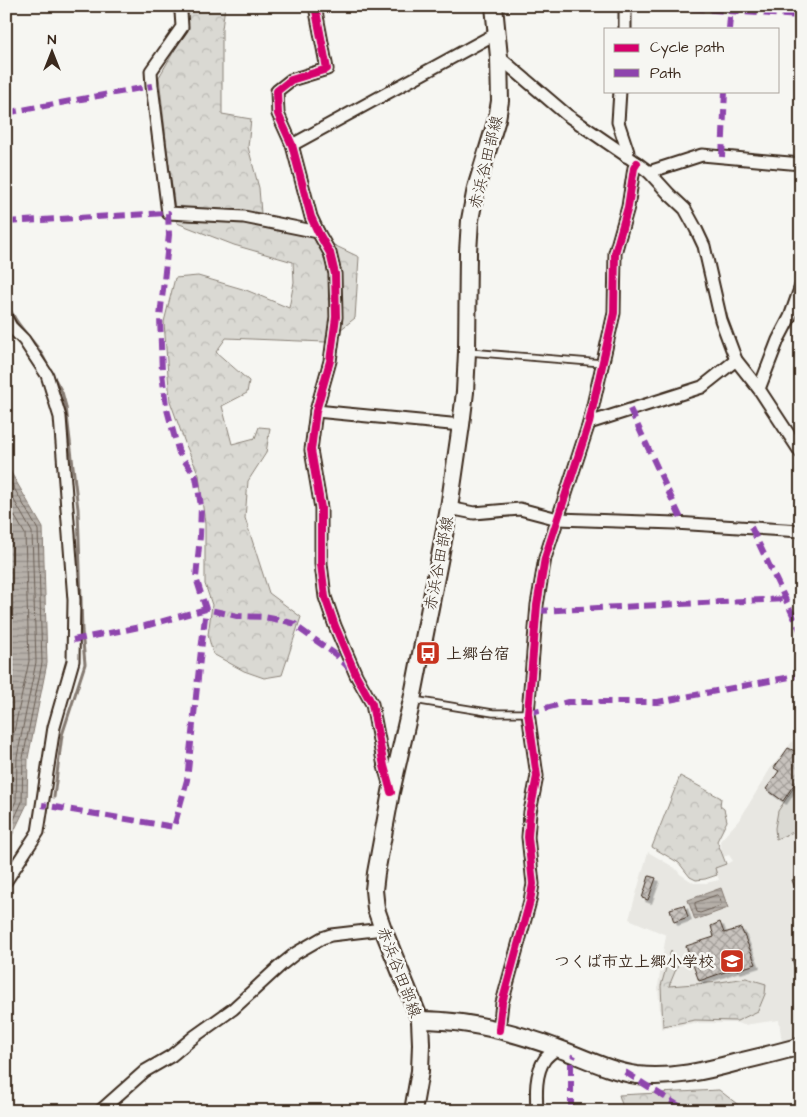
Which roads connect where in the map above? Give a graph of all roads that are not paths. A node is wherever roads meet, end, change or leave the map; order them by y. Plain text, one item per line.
1 (178, 6) edge
2 (315, 6) edge
3 (494, 6) edge
4 (625, 6) edge
5 (624, 28) edge
6 (497, 32) junction
7 (499, 57) junction
8 (620, 92) edge
9 (292, 145) junction
10 (626, 156) junction
11 (638, 163) junction
12 (801, 164) edge
13 (649, 172) junction
14 (318, 232) junction
15 (801, 286) edge
16 (6, 318) edge
17 (467, 352) junction
18 (736, 360) junction
19 (602, 363) junction
20 (759, 389) junction
21 (316, 411) junction
22 (589, 423) junction
23 (461, 425) junction
24 (801, 453) edge
25 (449, 508) junction
26 (558, 518) junction
27 (801, 531) edge
28 (412, 700) junction
29 (528, 713) junction
30 (391, 792) junction
31 (6, 881) edge
32 (383, 929) junction
33 (420, 1020) junction
34 (499, 1030) junction
35 (801, 1046) edge
36 (558, 1048) junction
37 (416, 1108) edge
38 (100, 1111) edge
39 (538, 1111) edge

1 - 14 street
2 - 9 street
3 - 6 main road, 赤浜谷田部線
4 - 5 street
6 - 7 main road, 赤浜谷田部線
6 - 9 street
7 - 10 street
7 - 17 main road, 赤浜谷田部線
8 - 10 street
9 - 14 street
10 - 11 street
11 - 13 street
11 - 19 street
12 - 13 street
13 - 18 street
14 - 21 street
15 - 20 street
16 - 31 street
17 - 19 lane
17 - 23 main road, 赤浜谷田部線
18 - 20 street
18 - 22 street
19 - 22 street
20 - 24 street
21 - 23 street
21 - 30 street
22 - 26 street
23 - 25 main road, 赤浜谷田部線
25 - 26 street
25 - 28 main road, 赤浜谷田部線
26 - 27 street
26 - 29 street
28 - 29 lane
28 - 30 main road, 赤浜谷田部線
29 - 34 street
30 - 32 main road, 赤浜谷田部線
32 - 33 main road, 赤浜谷田部線
32 - 38 street
33 - 34 main road
33 - 37 main road, 赤浜谷田部線
34 - 36 main road
35 - 36 main road
36 - 39 street

